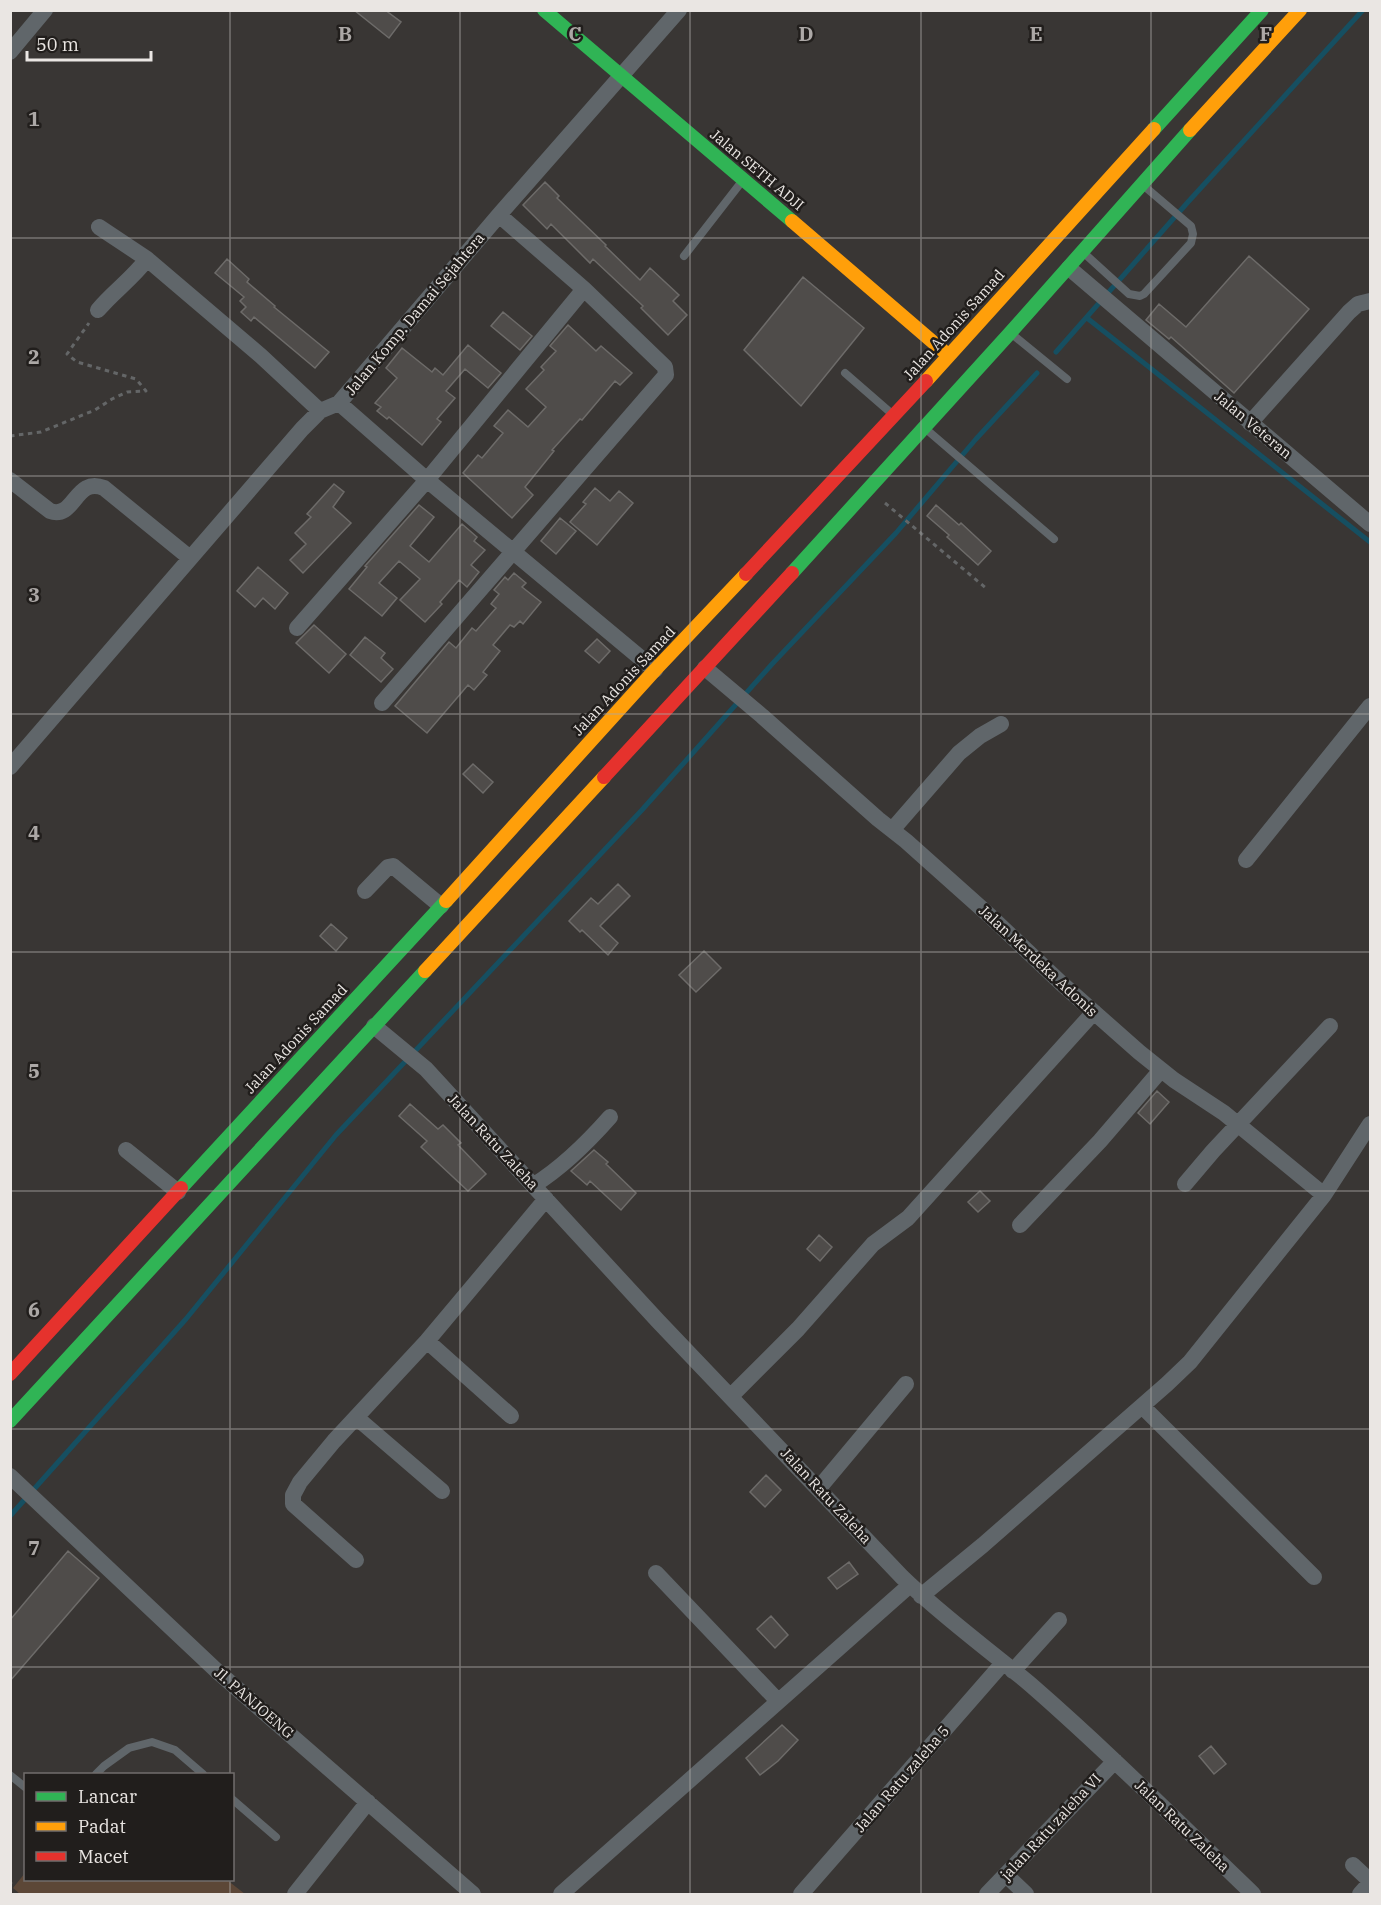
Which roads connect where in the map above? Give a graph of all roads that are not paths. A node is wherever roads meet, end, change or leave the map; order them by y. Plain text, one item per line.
1 (45, 10) edge
2 (544, 10) edge
3 (679, 10) edge
4 (1262, 10) edge
5 (1300, 10) edge
6 (10, 52) edge
7 (622, 77) junction
8 (1130, 176) junction
9 (743, 180) junction
10 (499, 215) junction
11 (99, 227) dead end
12 (1083, 252) junction
13 (684, 256) dead end
14 (147, 259) junction
15 (1069, 268) junction
16 (584, 289) junction
17 (1371, 290) edge
18 (1364, 302) edge
19 (98, 310) road end
20 (1010, 333) junction
21 (948, 355) junction
22 (845, 373) dead end
23 (1067, 379) dead end
24 (339, 403) junction
25 (320, 411) junction
26 (894, 416) junction
27 (1251, 423) junction
28 (923, 428) junction
29 (10, 480) edge
30 (427, 480) junction
31 (1371, 524) edge
32 (1054, 539) dead end
33 (513, 553) junction
34 (785, 555) junction
35 (190, 558) junction
36 (297, 628) dead end
37 (705, 668) junction
38 (655, 670) junction
39 (382, 703) dead end
40 (1371, 706) edge
41 (1001, 724) dead end
42 (10, 767) edge
43 (892, 830) junction
44 (1246, 860) dead end
45 (365, 891) dead end
46 (441, 906) junction
47 (1094, 1012) junction
48 (374, 1026) junction
49 (1330, 1026) dead end
50 (1161, 1070) junction
51 (610, 1117) dead end
52 (1371, 1124) edge
53 (1238, 1125) junction
54 (126, 1150) dead end
55 (1185, 1184) dead end
56 (534, 1185) junction
57 (178, 1192) junction
58 (1324, 1195) junction
59 (546, 1199) junction
60 (1020, 1225) dead end
61 (427, 1341) junction
62 (10, 1374) edge
63 (906, 1384) dead end
64 (731, 1396) junction
65 (1142, 1406) junction
66 (511, 1416) dead end
67 (357, 1418) junction
68 (10, 1421) edge
69 (16, 1482) edge
70 (819, 1488) junction
71 (442, 1491) dead end
72 (356, 1560) dead end
73 (656, 1573) dead end
74 (1314, 1577) dead end
75 (916, 1590) junction
76 (1059, 1620) dead end
77 (1008, 1667) junction
78 (778, 1701) junction
79 (1114, 1761) junction
80 (97, 1773) edge
81 (202, 1773) edge
82 (10, 1775) edge
83 (24, 1786) edge
84 (234, 1801) edge
85 (368, 1802) junction
86 (276, 1837) dead end
87 (1353, 1865) dead end
88 (1006, 1875) junction
89 (295, 1894) edge
90 (473, 1894) edge
91 (561, 1894) edge
92 (801, 1894) edge
93 (987, 1894) edge
94 (1026, 1894) edge
95 (1253, 1894) edge
96 (1360, 1894) edge

1 - 6 street
2 - 7 main road, Jalan SETH ADJI
3 - 7 street, Jalan Komp. Damai Sejahtera
4 - 8 main road, Jalan Adonis Samad
5 - 8 main road
7 - 9 main road, Jalan SETH ADJI
7 - 10 street, Jalan Komp. Damai Sejahtera
8 - 12 main road
8 - 12 lane
8 - 21 main road, Jalan Adonis Samad
9 - 13 lane
9 - 21 main road, Jalan SETH ADJI
10 - 16 street
10 - 24 street, Jalan Komp. Damai Sejahtera
11 - 14 street
12 - 15 main road
14 - 19 street
14 - 25 street
15 - 20 main road
15 - 27 street, Jalan Veteran
16 - 30 street
16 - 33 street
17 - 18 street
18 - 27 street
20 - 23 lane
20 - 28 main road
21 - 26 main road, Jalan Adonis Samad
22 - 26 lane
24 - 25 street
24 - 30 street, Jalan Komp. Damai Sejahtera
25 - 35 street
26 - 34 main road, Jalan Adonis Samad
27 - 31 street, Jalan Veteran
28 - 32 lane
28 - 34 main road
29 - 35 street
30 - 33 street, Jalan Komp. Damai Sejahtera
30 - 36 street
33 - 38 street, Jalan Komp. Damai Sejahtera
33 - 39 street
34 - 37 main road
34 - 38 main road, Jalan Adonis Samad
35 - 42 street
37 - 43 street, Jalan Merdeka Adonis
37 - 48 main road
38 - 46 main road, Jalan Adonis Samad
40 - 44 street
41 - 43 street
43 - 47 street, Jalan Merdeka Adonis
45 - 46 street
46 - 57 main road, Jalan Adonis Samad
47 - 50 street, Jalan Merdeka Adonis
47 - 64 street
48 - 56 street, Jalan Ratu Zaleha
48 - 68 main road
49 - 53 street
50 - 53 street, Jalan Merdeka Adonis
50 - 60 street
51 - 56 street
52 - 58 street
53 - 55 street
53 - 58 street, Jalan Merdeka Adonis
54 - 57 street
56 - 59 street, Jalan Ratu Zaleha
57 - 62 main road, Jalan Adonis Samad
58 - 65 street
59 - 61 street
59 - 64 street, Jalan Ratu Zaleha
61 - 66 street
61 - 67 street
63 - 70 street
64 - 70 street, Jalan Ratu Zaleha
65 - 74 street
65 - 75 street
67 - 71 street
67 - 72 street
69 - 85 street, Jl. PANJOENG
70 - 75 street, Jalan Ratu Zaleha
73 - 78 street
75 - 77 street, Jalan Ratu Zaleha
75 - 78 street
76 - 77 street, Jalan Ratu zaleha 5
77 - 79 street, Jalan Ratu Zaleha
77 - 92 street, Jalan Ratu zaleha 5
78 - 91 street
79 - 88 street, jalan Ratu zaleha VI
79 - 95 street, Jalan Ratu Zaleha
80 - 81 lane
82 - 83 lane
84 - 86 lane
85 - 89 street
85 - 90 street, Jl. PANJOENG
87 - 96 street
88 - 93 street, jalan Ratu zaleha VI
88 - 94 street

